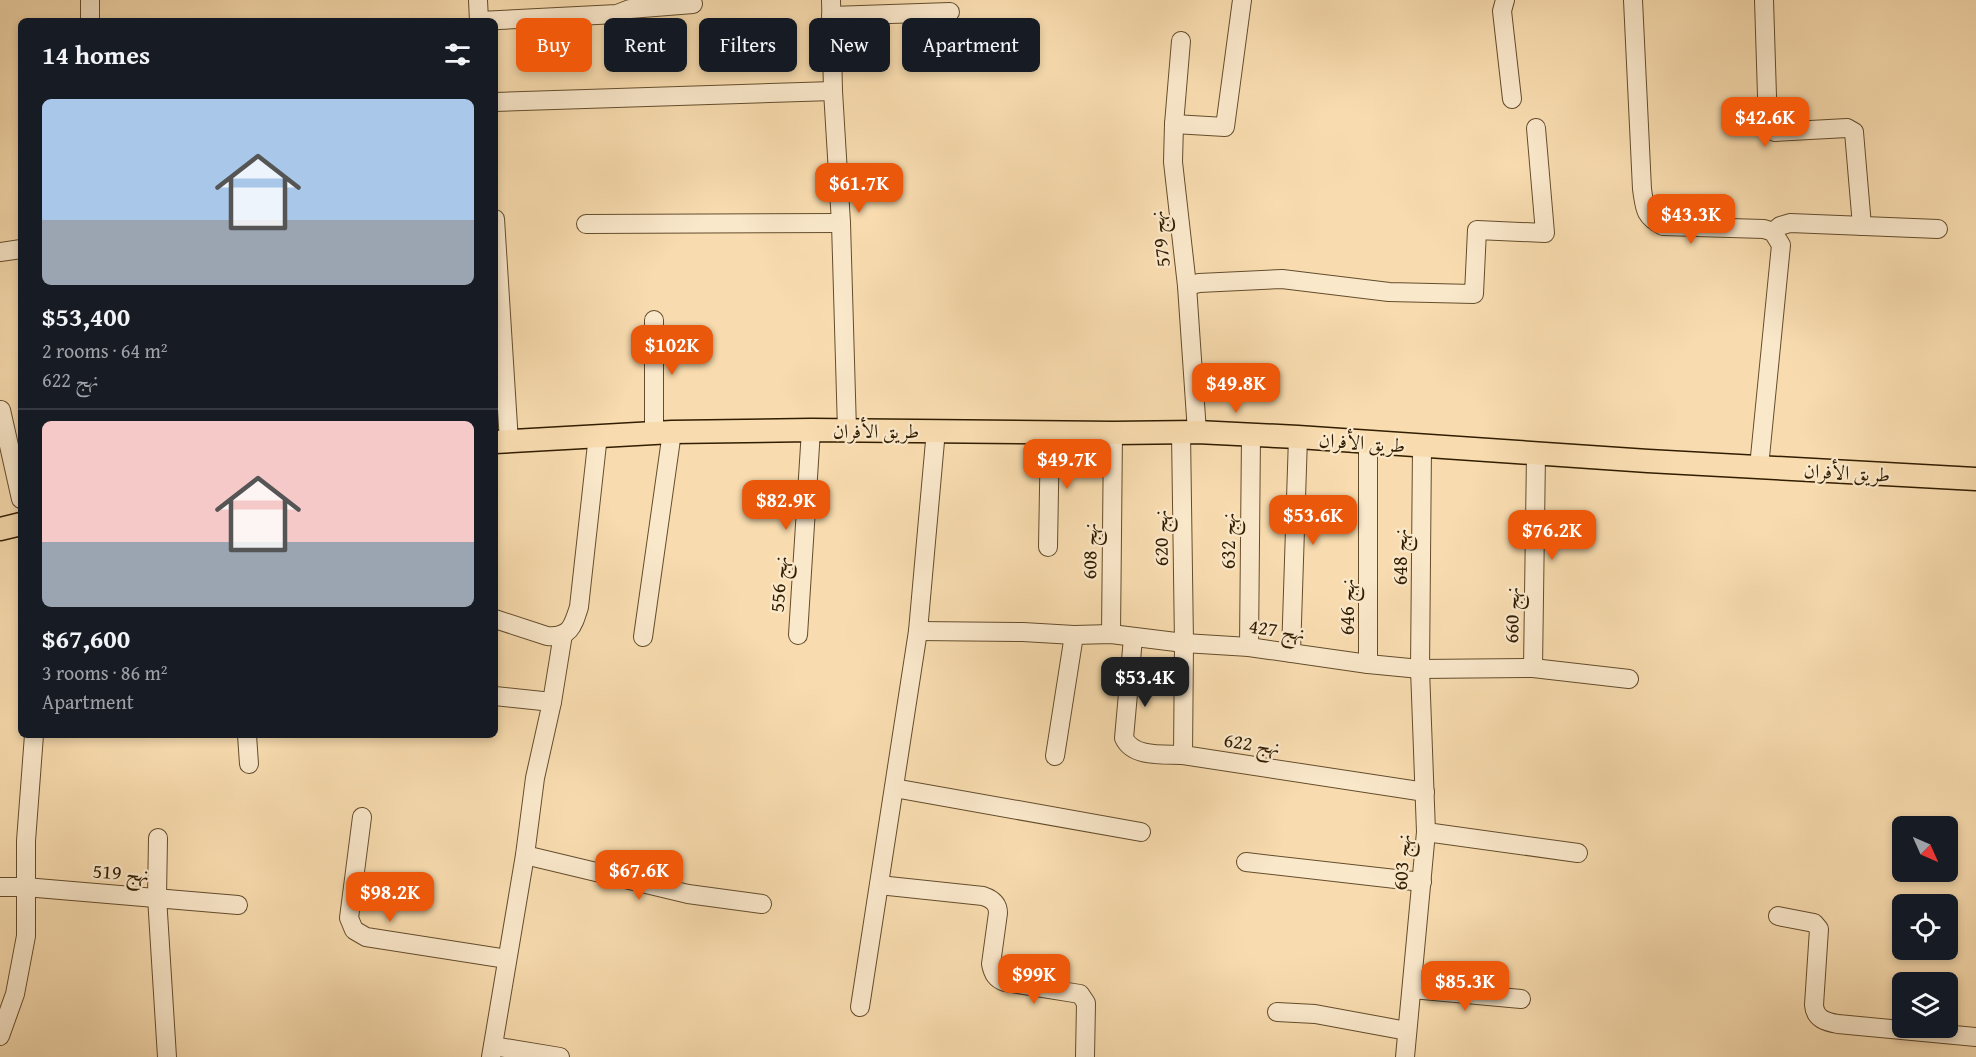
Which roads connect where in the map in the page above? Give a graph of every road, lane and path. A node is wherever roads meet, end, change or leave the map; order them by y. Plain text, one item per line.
1 (90, 0) edge
2 (478, 0) edge
3 (1242, 0) edge
4 (1505, 0) edge
5 (1633, 0) edge
6 (1764, 0) edge
7 (693, 4) dead end
8 (831, 8) edge
9 (950, 12) dead end
10 (90, 18) edge
11 (479, 18) edge
12 (498, 20) edge
13 (1181, 41) dead end
14 (833, 91) junction
15 (1512, 99) dead end
16 (498, 102) edge
17 (1174, 124) junction
18 (1536, 128) dead end
19 (841, 223) junction
20 (585, 224) dead end
21 (1862, 226) junction
22 (1938, 229) dead end
23 (1773, 232) junction
24 (18, 249) edge
25 (0, 252) edge
26 (1187, 286) junction
27 (498, 320) edge
28 (654, 320) dead end
29 (1, 410) edge
30 (811, 430) junction
31 (847, 430) junction
32 (936, 430) junction
33 (1050, 432) junction
34 (1189, 432) junction
35 (663, 433) junction
36 (1113, 434) junction
37 (598, 435) junction
38 (1251, 435) junction
39 (1298, 437) junction
40 (502, 442) edge
41 (1368, 443) junction
42 (1422, 447) junction
43 (1536, 454) junction
44 (1759, 467) junction
45 (1976, 479) edge
46 (18, 486) edge
47 (18, 525) edge
48 (0, 529) edge
49 (1047, 547) dead end
50 (498, 620) edge
51 (918, 631) junction
52 (563, 634) junction
53 (798, 634) dead end
54 (1111, 634) junction
55 (1074, 635) junction
56 (643, 637) dead end
57 (1133, 638) junction
58 (1184, 643) junction
59 (1249, 647) junction
60 (1291, 653) junction
61 (1368, 664) junction
62 (1533, 668) junction
63 (1420, 669) junction
64 (1629, 679) dead end
65 (498, 696) edge
66 (552, 702) junction
67 (34, 738) edge
68 (247, 738) edge
69 (1183, 755) junction
70 (1055, 756) dead end
71 (249, 764) dead end
72 (894, 788) junction
73 (1425, 792) junction
74 (362, 817) dead end
75 (1141, 832) dead end
76 (1426, 832) junction
77 (158, 838) dead end
78 (1578, 853) dead end
79 (525, 855) junction
80 (1246, 862) dead end
81 (1422, 882) junction
82 (879, 885) junction
83 (0, 887) edge
84 (25, 887) junction
85 (157, 897) junction
86 (762, 904) dead end
87 (238, 905) dead end
88 (1778, 916) dead end
89 (507, 959) junction
90 (1412, 989) junction
91 (1521, 999) dead end
92 (860, 1007) dead end
93 (1277, 1012) dead end
94 (1407, 1031) junction
95 (0, 1036) edge
96 (1976, 1037) edge
97 (492, 1052) edge
98 (167, 1057) edge
99 (560, 1057) edge
100 (1085, 1057) edge
101 (1405, 1057) edge

1 - 10 street
2 - 11 street
3 - 17 street
4 - 15 street
5 - 23 street
6 - 21 street
7 - 12 street
8 - 9 street
8 - 14 street
13 - 17 street, نهج 579
14 - 16 street
14 - 19 street
17 - 26 street, نهج 579
18 - 26 street
19 - 20 street
19 - 31 street
21 - 22 street
21 - 23 street
23 - 44 street
24 - 25 street
26 - 34 street, نهج 579
27 - 40 street
28 - 35 street
29 - 46 street
30 - 31 main road, طريق الأفران
30 - 35 main road, طريق الأفران
30 - 53 street, نهج 556
31 - 32 main road, طريق الأفران
32 - 33 main road, طريق الأفران
32 - 51 street
33 - 36 main road, طريق الأفران
33 - 49 street
34 - 36 main road, طريق الأفران
34 - 38 main road, طريق الأفران
34 - 58 street, نهج 620
35 - 37 main road, طريق الأفران
35 - 56 street
36 - 54 street, نهج 608
37 - 40 main road, طريق الأفران
37 - 52 street
38 - 39 main road, طريق الأفران
38 - 59 street, نهج 632
39 - 41 main road, طريق الأفران
39 - 60 street
41 - 42 main road, طريق الأفران
41 - 61 street, نهج 646
42 - 43 main road, طريق الأفران
42 - 63 street, نهج 648
43 - 44 main road, طريق الأفران
43 - 62 street, نهج 660
44 - 45 main road, طريق الأفران
47 - 48 main road
50 - 52 street
51 - 55 street, نهج 427
51 - 72 street
52 - 66 street
54 - 55 street, نهج 427
54 - 57 street, نهج 427
55 - 70 street
57 - 58 street, نهج 427
57 - 69 street, نهج 622
58 - 59 street, نهج 427
58 - 69 street
59 - 60 street, نهج 427
60 - 61 street, نهج 427
61 - 63 street, نهج 427
62 - 63 street, نهج 427
62 - 64 street, نهج 427
63 - 73 street, نهج 603
65 - 66 street
66 - 79 street
67 - 84 street
68 - 71 street
69 - 73 street, نهج 622
72 - 75 street
72 - 82 street
73 - 76 street, نهج 603
74 - 89 street
76 - 78 street
76 - 81 street, نهج 603
77 - 85 street
79 - 86 street
79 - 89 street
80 - 81 street
81 - 90 street, نهج 603
82 - 92 street
82 - 100 street
83 - 84 street, نهج 519
84 - 85 street, نهج 519
84 - 95 street
85 - 87 street, نهج 519
85 - 98 street
88 - 96 street
89 - 97 street
90 - 91 street
90 - 94 street, نهج 603
93 - 94 street
94 - 101 street, نهج 603
97 - 99 street

